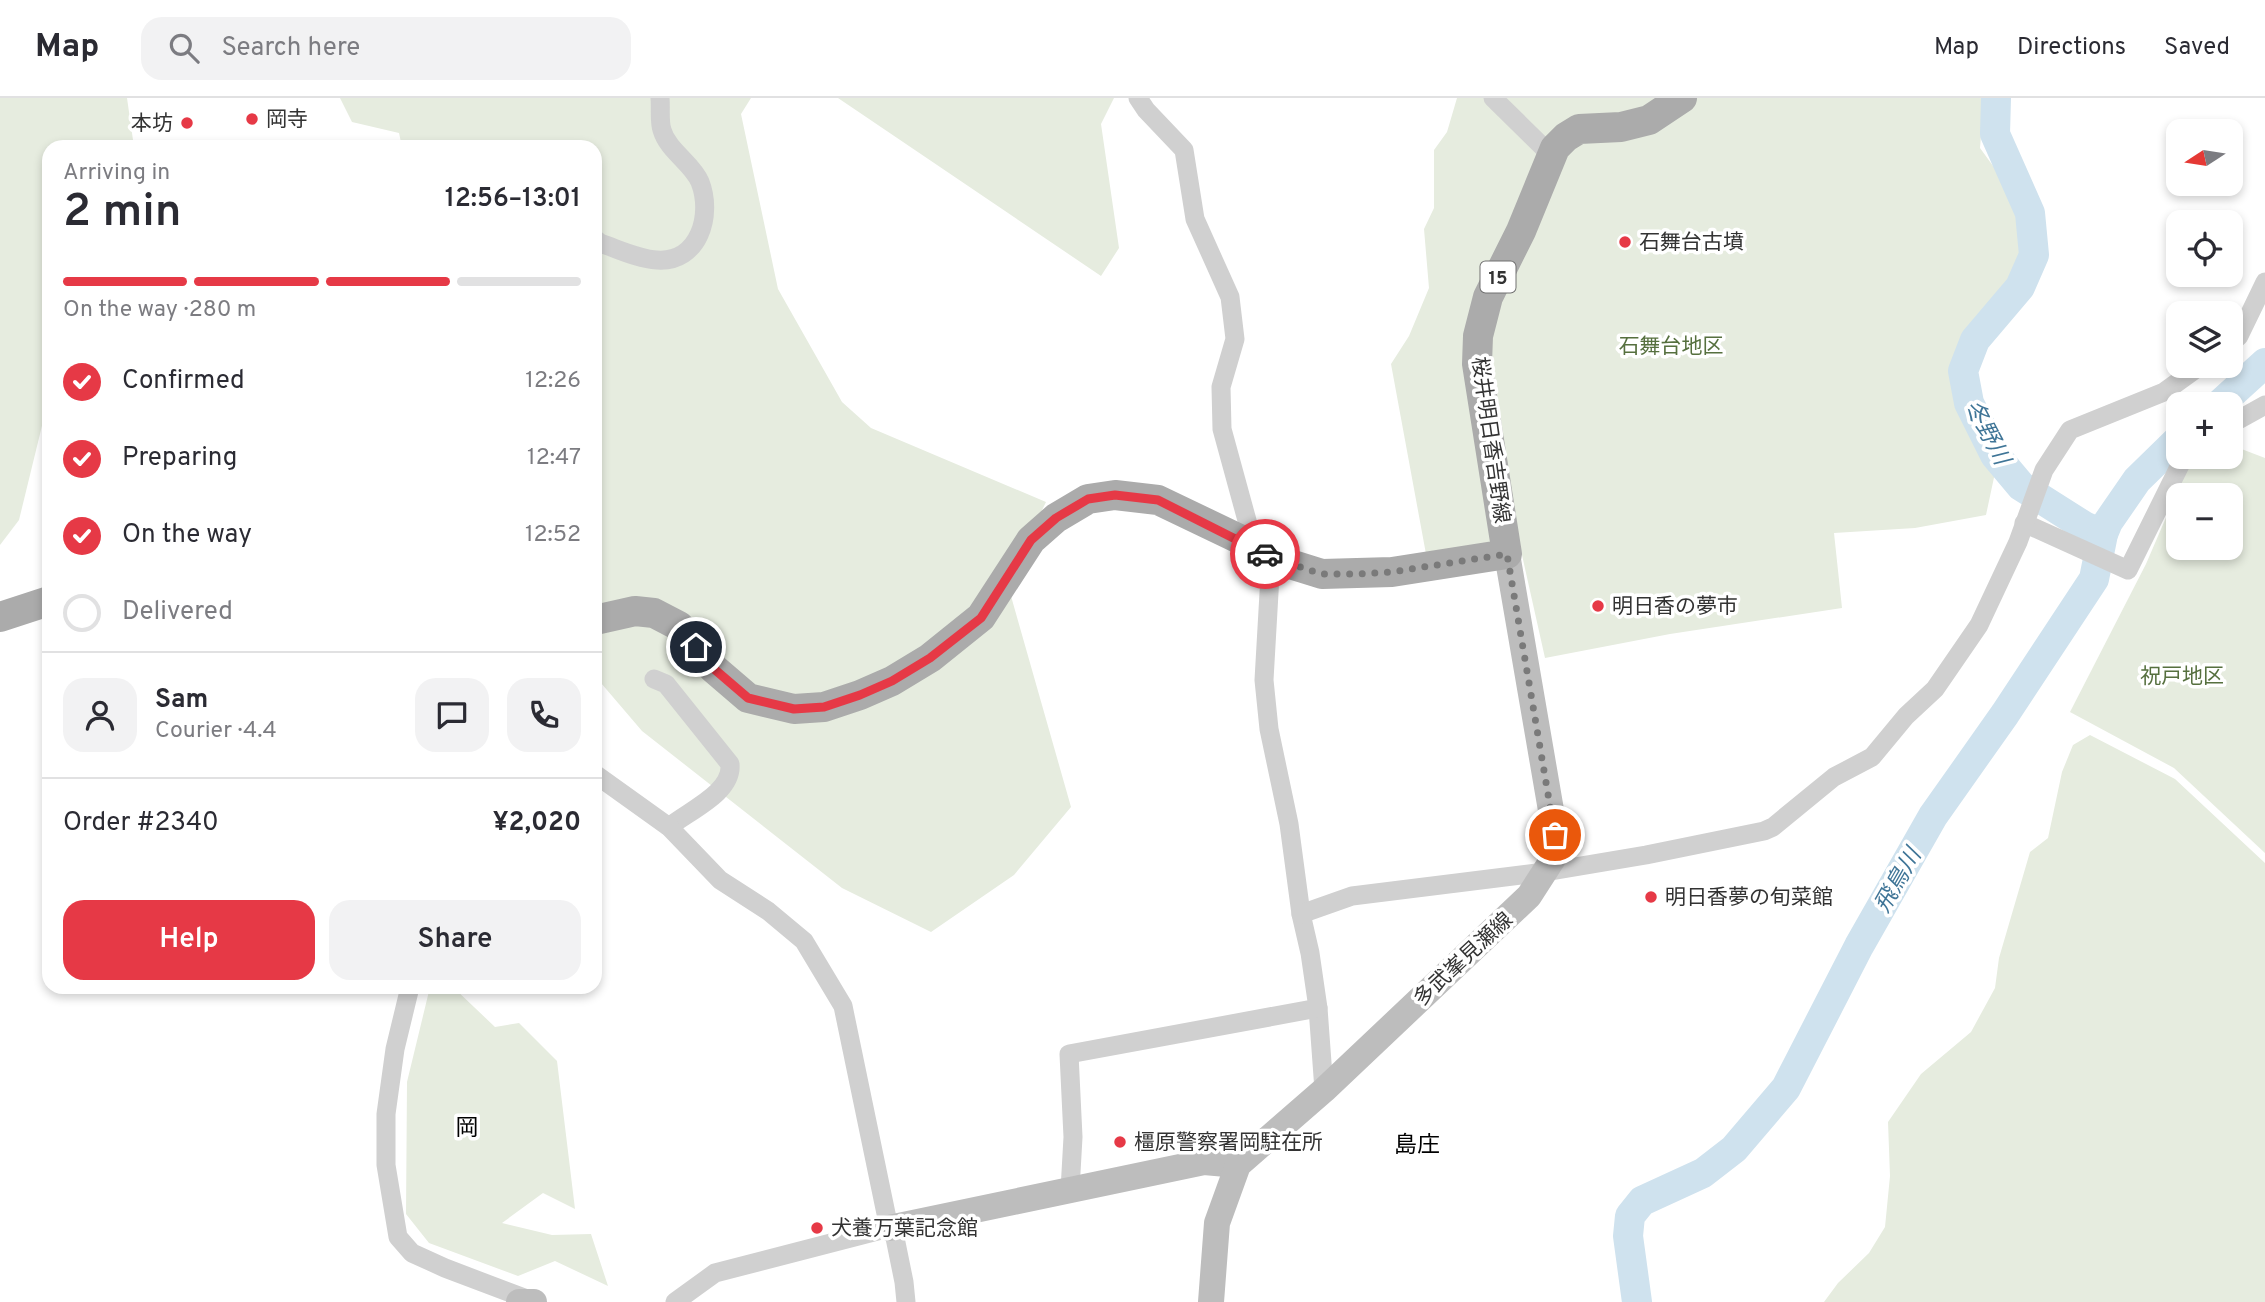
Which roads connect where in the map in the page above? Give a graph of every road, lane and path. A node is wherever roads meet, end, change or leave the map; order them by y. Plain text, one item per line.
1 (660, 98) edge
2 (1138, 98) edge
3 (1493, 98) edge
4 (1682, 98) edge
5 (1551, 155) junction
6 (602, 244) edge
7 (2265, 282) edge
8 (2243, 328) edge
9 (2183, 378) edge
10 (2265, 405) edge
11 (2243, 417) edge
12 (2178, 469) edge
13 (2024, 523) junction
14 (1263, 552) junction
15 (1507, 554) junction
16 (42, 603) edge
17 (0, 617) edge
18 (602, 618) edge
19 (654, 679) dead end
20 (602, 779) edge
21 (669, 827) junction
22 (1545, 872) junction
23 (1301, 914) junction
24 (408, 994) edge
25 (1318, 1008) junction
26 (1324, 1090) junction
27 (1238, 1165) junction
28 (1070, 1190) junction
29 (891, 1228) junction
30 (519, 1302) edge
31 (533, 1302) edge
32 (676, 1302) edge
33 (906, 1302) edge
34 (1211, 1302) edge

1 - 6 street
2 - 14 street
3 - 5 street
4 - 5 main road, 桜井明日香吉野線 / 15
5 - 15 main road, 桜井明日香吉野線 / 15
7 - 8 street
9 - 13 street
10 - 11 street
12 - 13 street
13 - 22 street
14 - 15 main road
14 - 18 main road
14 - 23 street
15 - 22 main road, 多武峯見瀬線
16 - 17 main road
19 - 21 street
20 - 21 street
21 - 29 street
22 - 23 street
22 - 26 main road, 多武峯見瀬線
23 - 25 street
24 - 31 street
25 - 26 street
25 - 28 street
26 - 27 main road, 多武峯見瀬線
27 - 28 main road
27 - 34 main road, 多武峯見瀬線
28 - 29 main road
29 - 32 street
29 - 33 street
30 - 31 main road

